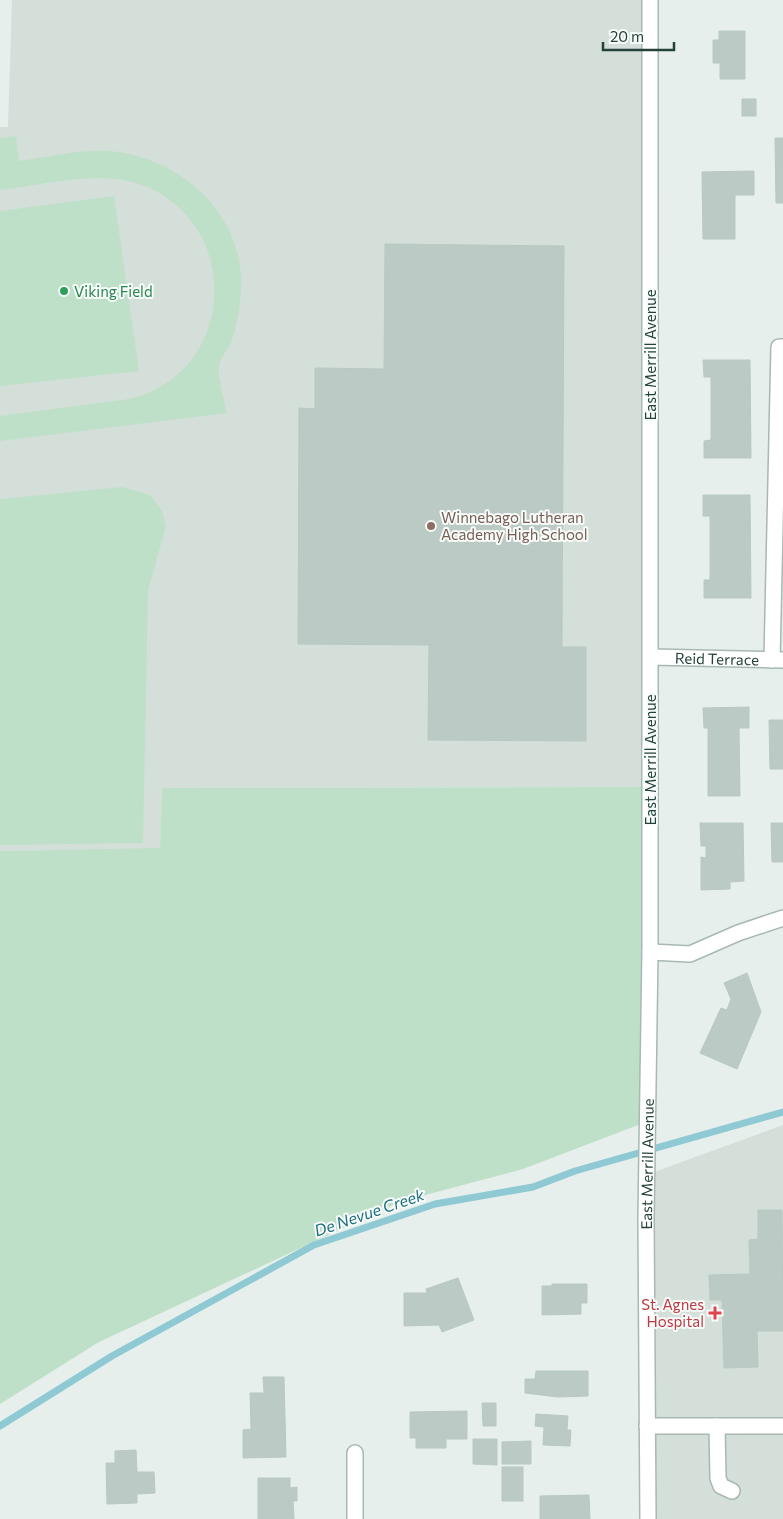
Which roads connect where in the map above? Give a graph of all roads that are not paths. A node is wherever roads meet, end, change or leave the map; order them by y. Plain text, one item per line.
1 (650, 0) edge
2 (783, 347) edge
3 (650, 656) junction
4 (778, 660) edge
5 (783, 918) edge
6 (650, 952) junction
7 (647, 1426) junction
8 (717, 1426) junction
9 (783, 1426) edge
10 (355, 1453) dead end
11 (732, 1491) dead end
12 (356, 1519) edge
13 (648, 1519) edge

1 - 3 street, East Merrill Avenue
2 - 4 street
3 - 4 street, Reid Terrace
3 - 6 street, East Merrill Avenue
5 - 6 street
6 - 7 street, East Merrill Avenue
7 - 8 street
7 - 13 street, East Merrill Avenue
8 - 9 street
8 - 11 street
10 - 12 street

